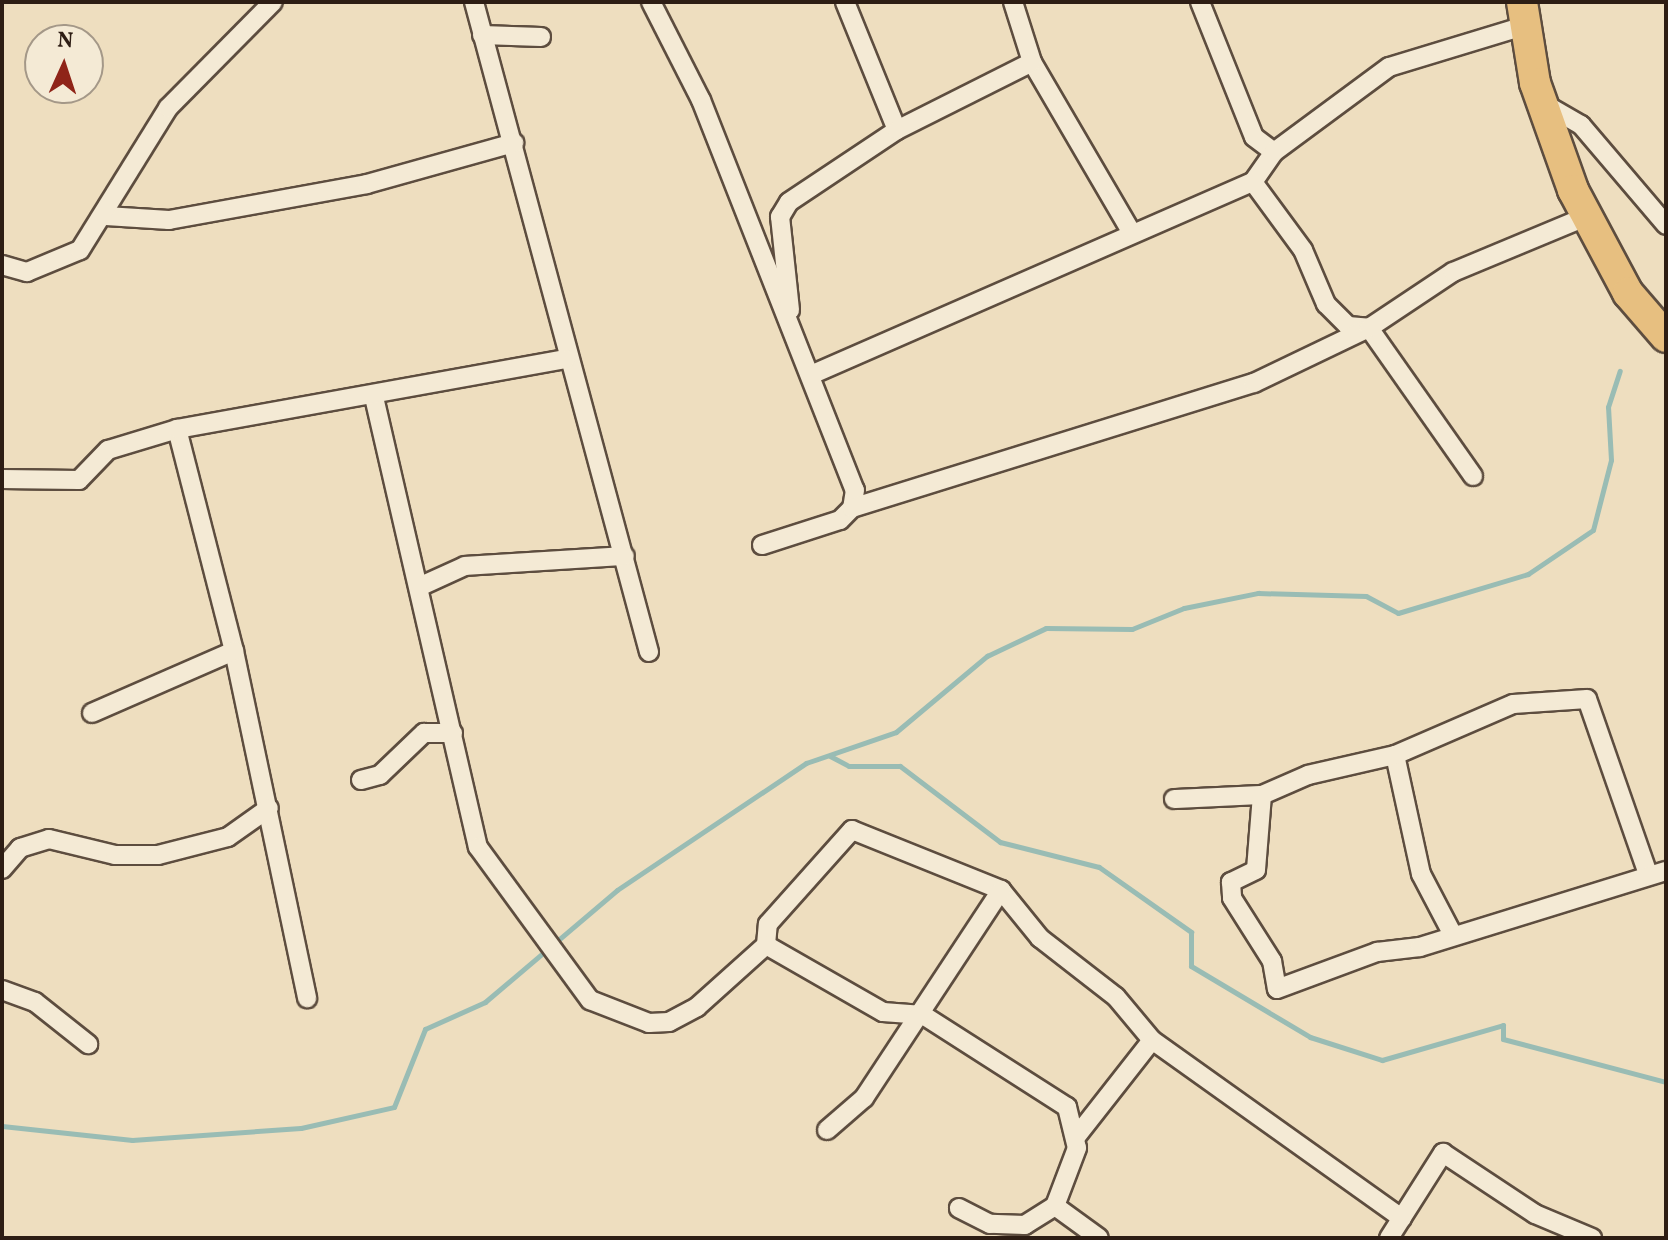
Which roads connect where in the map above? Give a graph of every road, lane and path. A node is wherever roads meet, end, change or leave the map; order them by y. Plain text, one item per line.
1 (273, 2) edge
2 (474, 2) edge
3 (651, 2) edge
4 (845, 2) edge
5 (1013, 2) edge
6 (1200, 2) edge
7 (1523, 14) edge
8 (482, 35) junction
9 (541, 37) dead end
10 (1032, 62) junction
11 (1541, 102) junction
12 (897, 130) junction
13 (514, 143) junction
14 (1274, 152) junction
15 (1253, 182) junction
16 (106, 216) junction
17 (1585, 217) junction
18 (1666, 225) edge
19 (1132, 233) junction
20 (2, 265) edge
21 (790, 318) junction
22 (1369, 328) junction
23 (1666, 337) edge
24 (566, 359) junction
25 (813, 374) junction
26 (374, 397) junction
27 (177, 429) junction
28 (1473, 476) dead end
29 (2, 479) edge
30 (852, 508) junction
31 (762, 545) dead end
32 (625, 556) junction
33 (421, 586) junction
34 (234, 651) junction
35 (649, 652) dead end
36 (92, 713) dead end
37 (453, 733) junction
38 (1395, 755) junction
39 (361, 780) dead end
40 (1262, 795) junction
41 (1174, 799) dead end
42 (269, 808) junction
43 (2, 869) edge
44 (1657, 872) edge
45 (1001, 890) junction
46 (1452, 933) junction
47 (766, 945) junction
48 (2, 990) edge
49 (307, 998) dead end
50 (917, 1014) junction
51 (1152, 1040) junction
52 (88, 1044) dead end
53 (827, 1130) dead end
54 (1076, 1137) junction
55 (1055, 1206) junction
56 (959, 1208) dead end
57 (1402, 1218) junction
58 (1019, 1232) edge
59 (1099, 1238) edge
60 (1389, 1238) edge
61 (1592, 1238) edge

1 - 16 street
2 - 8 street
3 - 21 street
4 - 12 street
5 - 10 street
6 - 14 street
7 - 11 main road
7 - 14 street
8 - 9 street
8 - 13 street
10 - 12 street
10 - 19 street
11 - 17 main road
11 - 18 street
12 - 21 street
13 - 16 street
13 - 24 street
14 - 15 street
15 - 19 street
15 - 22 street
16 - 20 street
17 - 22 street
17 - 23 main road
19 - 25 street
21 - 25 street
22 - 28 street
22 - 30 street
24 - 26 street
24 - 32 street
25 - 30 street
26 - 27 street
26 - 33 street
27 - 29 street
27 - 34 street
30 - 31 street
32 - 33 street
32 - 35 street
33 - 37 street
34 - 36 street
34 - 42 street
37 - 39 street
37 - 47 street
38 - 40 street
38 - 44 street
38 - 46 street
40 - 41 street
40 - 46 street
42 - 43 street
42 - 49 street
44 - 46 street
45 - 47 street
45 - 50 street
45 - 51 street
47 - 50 street
48 - 52 street
50 - 53 street
50 - 54 street
51 - 54 street
51 - 57 street
54 - 55 street
55 - 58 street
55 - 59 street
56 - 58 street
57 - 60 street
57 - 61 street

